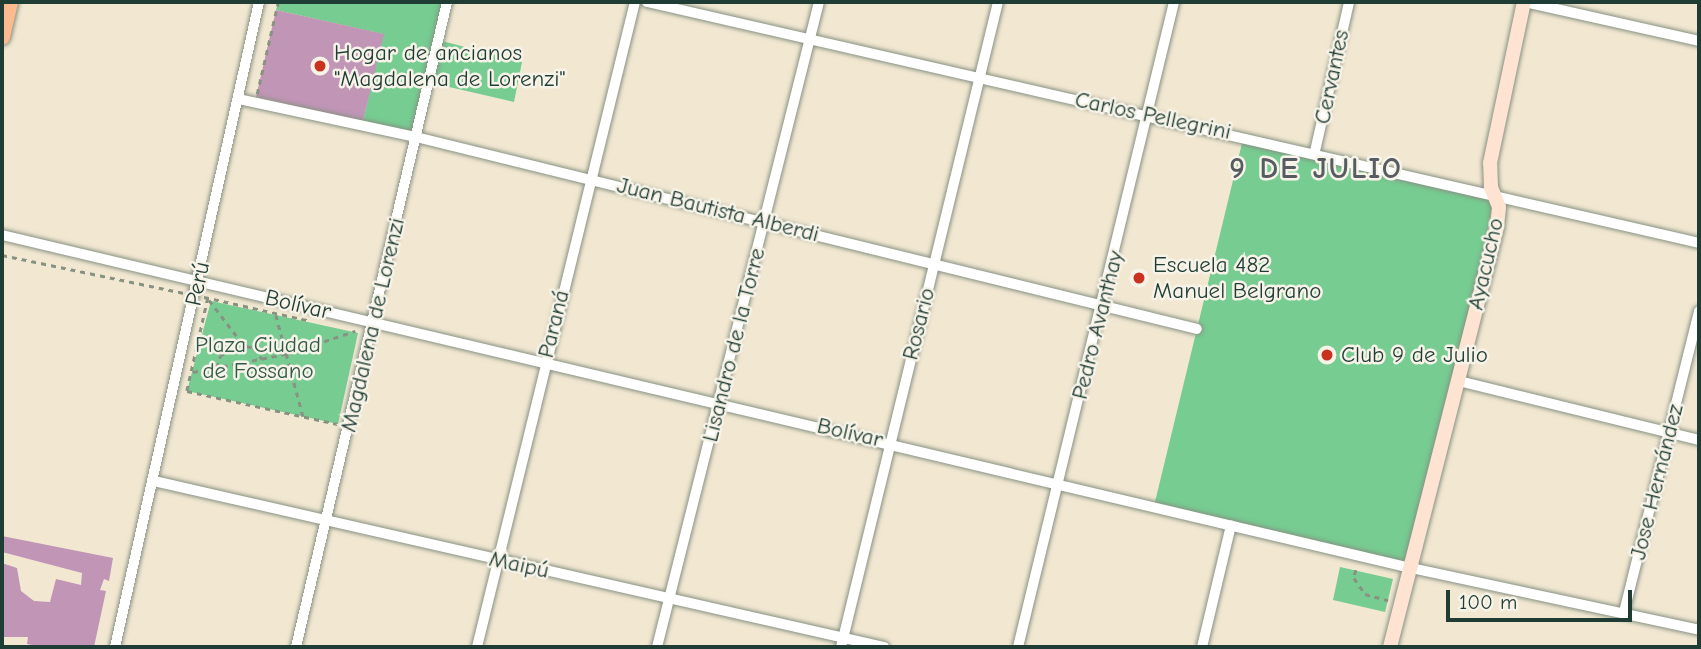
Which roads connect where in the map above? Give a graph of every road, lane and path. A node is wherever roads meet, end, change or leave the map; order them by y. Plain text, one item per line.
1 (10, 2) edge
2 (259, 2) edge
3 (278, 2) edge
4 (447, 2) edge
5 (635, 2) edge
6 (647, 2) edge
7 (819, 2) edge
8 (998, 2) edge
9 (1174, 2) edge
10 (1349, 2) edge
11 (1525, 2) edge
12 (2, 37) edge
13 (810, 41) junction
14 (1699, 41) edge
15 (978, 80) junction
16 (256, 97) dead end
17 (238, 99) junction
18 (1150, 114) junction
19 (416, 137) junction
20 (1315, 152) junction
21 (590, 179) junction
22 (1494, 196) junction
23 (765, 222) junction
24 (2, 235) edge
25 (1699, 243) edge
26 (2, 254) edge
27 (934, 262) junction
28 (198, 282) junction
29 (195, 296) junction
30 (208, 298) junction
31 (1103, 305) junction
32 (1699, 311) edge
33 (276, 314) junction
34 (312, 320) dead end
35 (374, 322) junction
36 (349, 327) dead end
37 (361, 329) junction
38 (1197, 329) dead end
39 (358, 341) dead end
40 (243, 344) junction
41 (286, 354) junction
42 (262, 359) junction
43 (545, 362) junction
44 (217, 368) junction
45 (191, 373) junction
46 (1459, 380) junction
47 (720, 403) junction
48 (341, 412) dead end
49 (303, 416) junction
50 (1669, 433) junction
51 (1699, 440) edge
52 (891, 443) junction
53 (154, 481) junction
54 (1060, 483) junction
55 (327, 521) junction
56 (1231, 525) junction
57 (497, 560) junction
58 (1411, 568) junction
59 (1356, 570) dead end
60 (669, 597) junction
61 (1388, 600) dead end
62 (1624, 612) junction
63 (1699, 630) edge
64 (842, 643) edge
65 (115, 647) edge
66 (296, 647) edge
67 (477, 647) edge
68 (657, 647) edge
69 (884, 647) edge
70 (1018, 647) edge
71 (1202, 647) edge
72 (1390, 647) edge

1 - 12 main road
2 - 17 street, Perú
3 - 16 path
4 - 19 street, Magdalena de Lorenzi
5 - 21 street, Paraná
6 - 13 street, Carlos Pellegrini
7 - 13 street, Lisandro de la Torre
8 - 15 street, Rosario
9 - 18 street, Pedro Avanthay
10 - 20 street, Cervantes
11 - 14 street
11 - 22 street, Ayacucho
13 - 15 street, Carlos Pellegrini
13 - 23 street, Lisandro de la Torre
15 - 18 street, Carlos Pellegrini
15 - 27 street, Rosario
17 - 19 street, Juan Bautista Alberdi
17 - 28 street, Perú
18 - 20 street, Carlos Pellegrini
18 - 31 street, Pedro Avanthay
19 - 21 street, Juan Bautista Alberdi
19 - 35 street, Magdalena de Lorenzi
20 - 22 street, Carlos Pellegrini
21 - 23 street, Juan Bautista Alberdi
21 - 43 street, Paraná
22 - 25 street, Carlos Pellegrini
22 - 46 street, Ayacucho
23 - 27 street, Juan Bautista Alberdi
23 - 47 street, Lisandro de la Torre
24 - 28 street, Bolívar
26 - 29 path
27 - 31 street, Juan Bautista Alberdi
27 - 52 street, Rosario
28 - 29 street, Perú
28 - 30 path
28 - 35 street, Bolívar
29 - 30 path
29 - 53 street, Perú
30 - 33 path
30 - 40 path
30 - 45 path
31 - 38 street, Juan Bautista Alberdi
31 - 54 street, Pedro Avanthay
32 - 50 street, Jose Hernández
33 - 34 path
33 - 41 path
35 - 43 street, Bolívar
35 - 55 street, Magdalena de Lorenzi
36 - 37 path
37 - 39 path
37 - 41 path
40 - 42 path
40 - 44 path
41 - 42 path
41 - 49 path
42 - 44 path
43 - 47 street, Bolívar
43 - 57 street, Paraná
44 - 45 path
45 - 49 path
46 - 50 street
46 - 58 street, Ayacucho
47 - 52 street, Bolívar
47 - 60 street, Lisandro de la Torre
48 - 49 path
50 - 51 street
50 - 62 street, Jose Hernández
52 - 54 street, Bolívar
52 - 64 street, Rosario
53 - 55 street, Maipú
53 - 65 street, Perú
54 - 56 street, Bolívar
54 - 70 street, Pedro Avanthay
55 - 57 street, Maipú
55 - 66 street, Magdalena de Lorenzi
56 - 58 street, Bolívar
56 - 71 street
57 - 60 street, Maipú
57 - 67 street, Paraná
58 - 62 street, Bolívar
58 - 72 street, Ayacucho
59 - 61 path
60 - 64 street, Maipú
60 - 68 street, Lisandro de la Torre
62 - 63 street, Bolívar
64 - 69 street, Maipú

